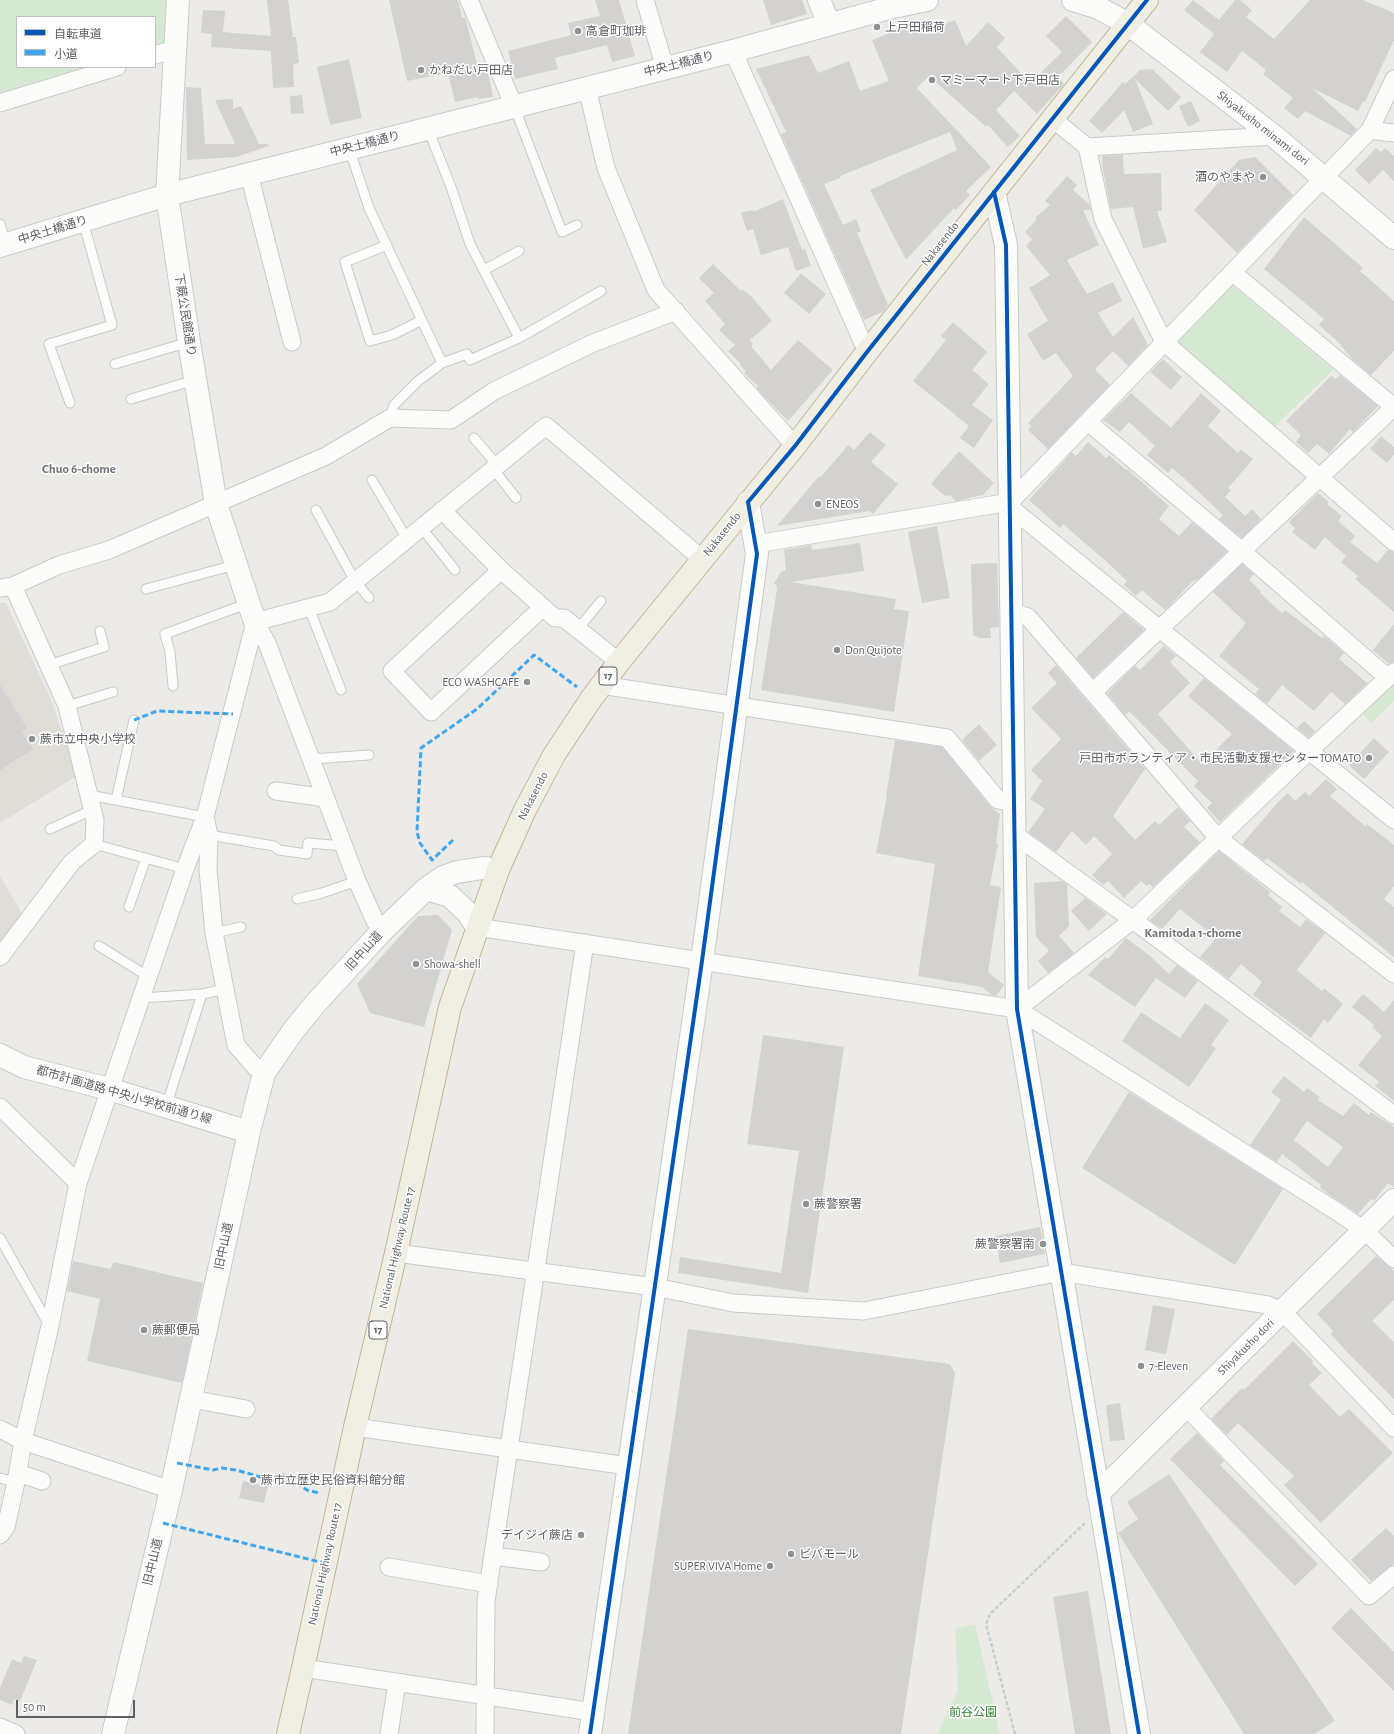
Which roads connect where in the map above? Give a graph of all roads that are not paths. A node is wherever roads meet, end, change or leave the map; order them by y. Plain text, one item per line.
1 (178, 0) edge
2 (469, 0) edge
3 (646, 0) edge
4 (819, 0) edge
5 (927, 0) edge
6 (1073, 0) edge
7 (1147, 0) edge
8 (829, 24) junction
9 (1128, 24) junction
10 (733, 51) junction
11 (165, 52) edge
12 (114, 68) edge
13 (665, 68) junction
14 (1394, 79) edge
15 (587, 88) junction
16 (0, 103) edge
17 (514, 106) junction
18 (1053, 119) junction
19 (428, 128) junction
20 (1370, 130) junction
21 (1394, 133) edge
22 (1274, 136) junction
23 (1087, 147) junction
24 (349, 148) junction
25 (249, 174) junction
26 (1323, 176) junction
27 (994, 192) junction
28 (167, 195) junction
29 (82, 221) junction
30 (0, 224) edge
31 (577, 225) dead end
32 (1394, 238) edge
33 (3, 245) edge
34 (387, 245) junction
35 (519, 251) dead end
36 (484, 270) junction
37 (1232, 272) junction
38 (601, 291) dead end
39 (676, 311) junction
40 (422, 320) junction
41 (519, 338) junction
42 (189, 342) junction
43 (292, 342) dead end
44 (1164, 342) junction
45 (867, 352) junction
46 (442, 363) junction
47 (116, 364) dead end
48 (195, 380) junction
49 (131, 399) dead end
50 (70, 403) dead end
51 (1394, 407) edge
52 (390, 418) junction
53 (1088, 422) junction
54 (474, 438) dead end
55 (795, 446) junction
56 (496, 468) junction
57 (1321, 477) junction
58 (372, 480) dead end
59 (516, 498) dead end
60 (748, 502) junction
61 (216, 504) junction
62 (1010, 505) junction
63 (316, 510) dead end
64 (442, 510) junction
65 (421, 527) junction
66 (407, 539) junction
67 (1394, 542) edge
68 (756, 544) junction
69 (1242, 551) junction
70 (702, 559) junction
71 (235, 565) junction
72 (455, 570) dead end
73 (501, 570) junction
74 (356, 581) junction
75 (6, 587) edge
76 (146, 588) dead end
77 (368, 598) dead end
78 (601, 601) dead end
79 (543, 607) junction
80 (309, 608) junction
81 (1011, 612) junction
82 (252, 613) junction
83 (1160, 628) junction
84 (578, 629) junction
85 (100, 631) dead end
86 (619, 662) junction
87 (48, 665) junction
88 (1391, 675) edge
89 (601, 685) junction
90 (174, 686) dead end
91 (342, 690) dead end
92 (113, 692) dead end
93 (1093, 692) junction
94 (67, 706) junction
95 (736, 706) junction
96 (134, 720) dead end
97 (1310, 750) junction
98 (369, 755) dead end
99 (311, 759) junction
100 (276, 791) dead end
101 (326, 798) junction
102 (116, 800) junction
103 (90, 802) junction
104 (1015, 803) junction
105 (206, 817) junction
106 (1394, 820) edge
107 (50, 830) dead end
108 (1014, 834) junction
109 (209, 835) junction
110 (1218, 838) junction
111 (94, 844) junction
112 (344, 846) junction
113 (146, 858) junction
114 (185, 869) junction
115 (498, 870) junction
116 (358, 881) junction
117 (426, 889) junction
118 (297, 899) dead end
119 (129, 907) dead end
120 (1132, 920) junction
121 (241, 927) dead end
122 (477, 927) junction
123 (214, 932) junction
124 (382, 932) junction
125 (585, 943) junction
126 (99, 946) dead end
127 (0, 957) edge
128 (702, 961) junction
129 (1394, 974) edge
130 (149, 977) junction
131 (226, 990) junction
132 (202, 994) junction
133 (142, 998) junction
134 (1017, 1009) junction
135 (0, 1055) edge
136 (264, 1073) junction
137 (109, 1090) junction
138 (0, 1107) edge
139 (166, 1107) junction
140 (1394, 1115) edge
141 (249, 1132) junction
142 (78, 1183) junction
143 (1394, 1200) edge
144 (1364, 1230) junction
145 (0, 1238) edge
146 (396, 1253) junction
147 (1394, 1259) edge
148 (534, 1272) junction
149 (1061, 1272) junction
150 (655, 1287) junction
151 (1282, 1311) junction
152 (50, 1326) junction
153 (191, 1399) junction
154 (1186, 1407) junction
155 (246, 1409) dead end
156 (355, 1427) junction
157 (1394, 1428) edge
158 (0, 1429) edge
159 (23, 1442) junction
160 (509, 1448) junction
161 (628, 1466) junction
162 (11, 1478) edge
163 (42, 1481) dead end
164 (171, 1490) junction
165 (1100, 1502) junction
166 (0, 1535) edge
167 (493, 1556) junction
168 (540, 1562) dead end
169 (389, 1567) dead end
170 (1394, 1575) edge
171 (489, 1584) junction
172 (304, 1668) junction
173 (397, 1683) junction
174 (485, 1696) junction
175 (593, 1712) junction
176 (0, 1727) edge
177 (16, 1734) edge
178 (113, 1734) edge
179 (288, 1734) edge
180 (389, 1734) edge
181 (485, 1734) edge
182 (590, 1734) edge
183 (1138, 1734) edge

1 - 11 street, 下蕨公民館通り
2 - 17 street
3 - 13 street
4 - 8 street
5 - 8 street, 中央土橋通り
6 - 9 street, Shiyakusho minami dori
7 - 9 highway, Nakasendo / 17
8 - 10 street, 中央土橋通り
9 - 18 highway, Nakasendo / 17
9 - 22 street, Shiyakusho minami dori
10 - 13 street, 中央土橋通り
10 - 45 street
11 - 28 street, 下蕨公民館通り
12 - 16 street
13 - 15 street, 中央土橋通り
14 - 20 street
15 - 17 street, 中央土橋通り
15 - 39 street
17 - 19 street, 中央土橋通り
17 - 31 lane
18 - 23 street
18 - 27 highway, Nakasendo / 17
19 - 24 street, 中央土橋通り
19 - 36 lane
20 - 21 street
20 - 26 street
22 - 23 street
22 - 26 street, Shiyakusho minami dori
23 - 44 street
24 - 25 street, 中央土橋通り
24 - 34 lane
25 - 28 street, 中央土橋通り
25 - 43 street
26 - 32 street, Shiyakusho minami dori
26 - 37 street
27 - 45 highway, Nakasendo / 17
27 - 62 street
28 - 29 street, 中央土橋通り
28 - 42 street, 下蕨公民館通り
29 - 33 street, 中央土橋通り
29 - 50 lane
30 - 33 lane
34 - 40 lane
34 - 40 lane
35 - 36 lane
36 - 41 lane
37 - 44 street
37 - 51 street
38 - 41 lane
39 - 52 street
39 - 55 street
40 - 46 lane
41 - 46 lane
42 - 47 lane
42 - 48 street, 下蕨公民館通り
44 - 53 street
44 - 57 street
45 - 55 highway, Nakasendo / 17
46 - 52 lane
48 - 49 lane
48 - 61 street, 下蕨公民館通り
51 - 57 street
52 - 61 street
53 - 62 street
53 - 69 street
54 - 56 lane
55 - 60 highway, Nakasendo / 17
56 - 59 lane
56 - 64 street
56 - 70 street
57 - 67 street
57 - 69 street
58 - 66 lane
60 - 68 street
60 - 70 highway, Nakasendo / 17
61 - 71 street, 下蕨公民館通り
61 - 75 street
62 - 68 street
62 - 81 street
62 - 83 street
63 - 74 lane
64 - 65 street
64 - 73 street
65 - 66 street
65 - 72 lane
66 - 74 street
68 - 95 street
69 - 83 street
69 - 88 street
70 - 86 highway, Nakasendo / 17
71 - 76 lane
71 - 82 street, 下蕨公民館通り
73 - 79 street
73 - 79 street
74 - 77 lane
74 - 80 street
75 - 87 street
78 - 84 lane
79 - 84 street
80 - 82 street
80 - 91 lane
81 - 93 street
81 - 104 street
82 - 90 lane
82 - 99 street
82 - 105 street
83 - 93 street
83 - 97 street
84 - 86 street
85 - 87 lane
86 - 89 highway, Nakasendo / 17
87 - 94 street
88 - 97 street
89 - 95 street
89 - 115 highway, Nakasendo / 17
92 - 94 lane
93 - 110 street
94 - 103 street
95 - 104 street
95 - 128 street
96 - 102 lane
97 - 106 street
97 - 110 street
98 - 99 lane
99 - 101 street
100 - 101 street
101 - 112 street
102 - 103 lane
102 - 105 lane
103 - 107 lane
103 - 111 street
104 - 108 street
105 - 109 street
105 - 114 street
108 - 120 street
108 - 134 street
109 - 112 lane
109 - 123 street
110 - 120 street
110 - 129 street
111 - 113 lane
111 - 127 street
112 - 116 street
113 - 114 lane
113 - 119 lane
114 - 130 street
115 - 117 street, 旧中山道
115 - 122 highway, Nakasendo / 17
116 - 118 lane
116 - 124 street
117 - 122 street
117 - 124 street, 旧中山道
120 - 134 street
120 - 140 street
121 - 123 lane
122 - 125 street
122 - 146 highway, National Highway Route 17 / 17
123 - 131 street
124 - 136 street, 旧中山道
125 - 128 street
125 - 148 street
126 - 130 lane
128 - 134 street
128 - 150 street
130 - 133 street
131 - 132 lane
131 - 136 street
132 - 133 lane
132 - 139 lane
133 - 137 street
134 - 144 street
134 - 149 street
135 - 137 street, 都市計画道路 中央小学校前通り線
136 - 141 street, 旧中山道
137 - 139 street, 都市計画道路 中央小学校前通り線
137 - 142 street
138 - 142 street
139 - 141 street, 都市計画道路 中央小学校前通り線
141 - 153 street, 旧中山道
142 - 152 street
143 - 144 street, Shiyakusho dori
144 - 147 street
144 - 151 street, Shiyakusho dori
145 - 152 lane
146 - 148 street
146 - 156 highway, National Highway Route 17 / 17
148 - 150 street
148 - 160 street
149 - 150 street
149 - 151 street
149 - 165 street
150 - 161 street
151 - 154 street, Shiyakusho dori
151 - 157 street
152 - 159 street
153 - 155 street
153 - 164 street, 旧中山道
154 - 165 street, Shiyakusho dori
154 - 170 street
156 - 160 street
156 - 172 highway, National Highway Route 17 / 17
158 - 159 street
159 - 162 street
159 - 164 street
160 - 161 street
160 - 167 street
161 - 175 street
162 - 163 street
162 - 166 street
164 - 178 street, 旧中山道
165 - 183 street
167 - 168 street
167 - 171 street
169 - 171 street
171 - 174 street
172 - 173 street
172 - 179 highway, National Highway Route 17 / 17
173 - 174 street
173 - 180 street
174 - 175 street
174 - 181 street
175 - 182 street
176 - 177 street

